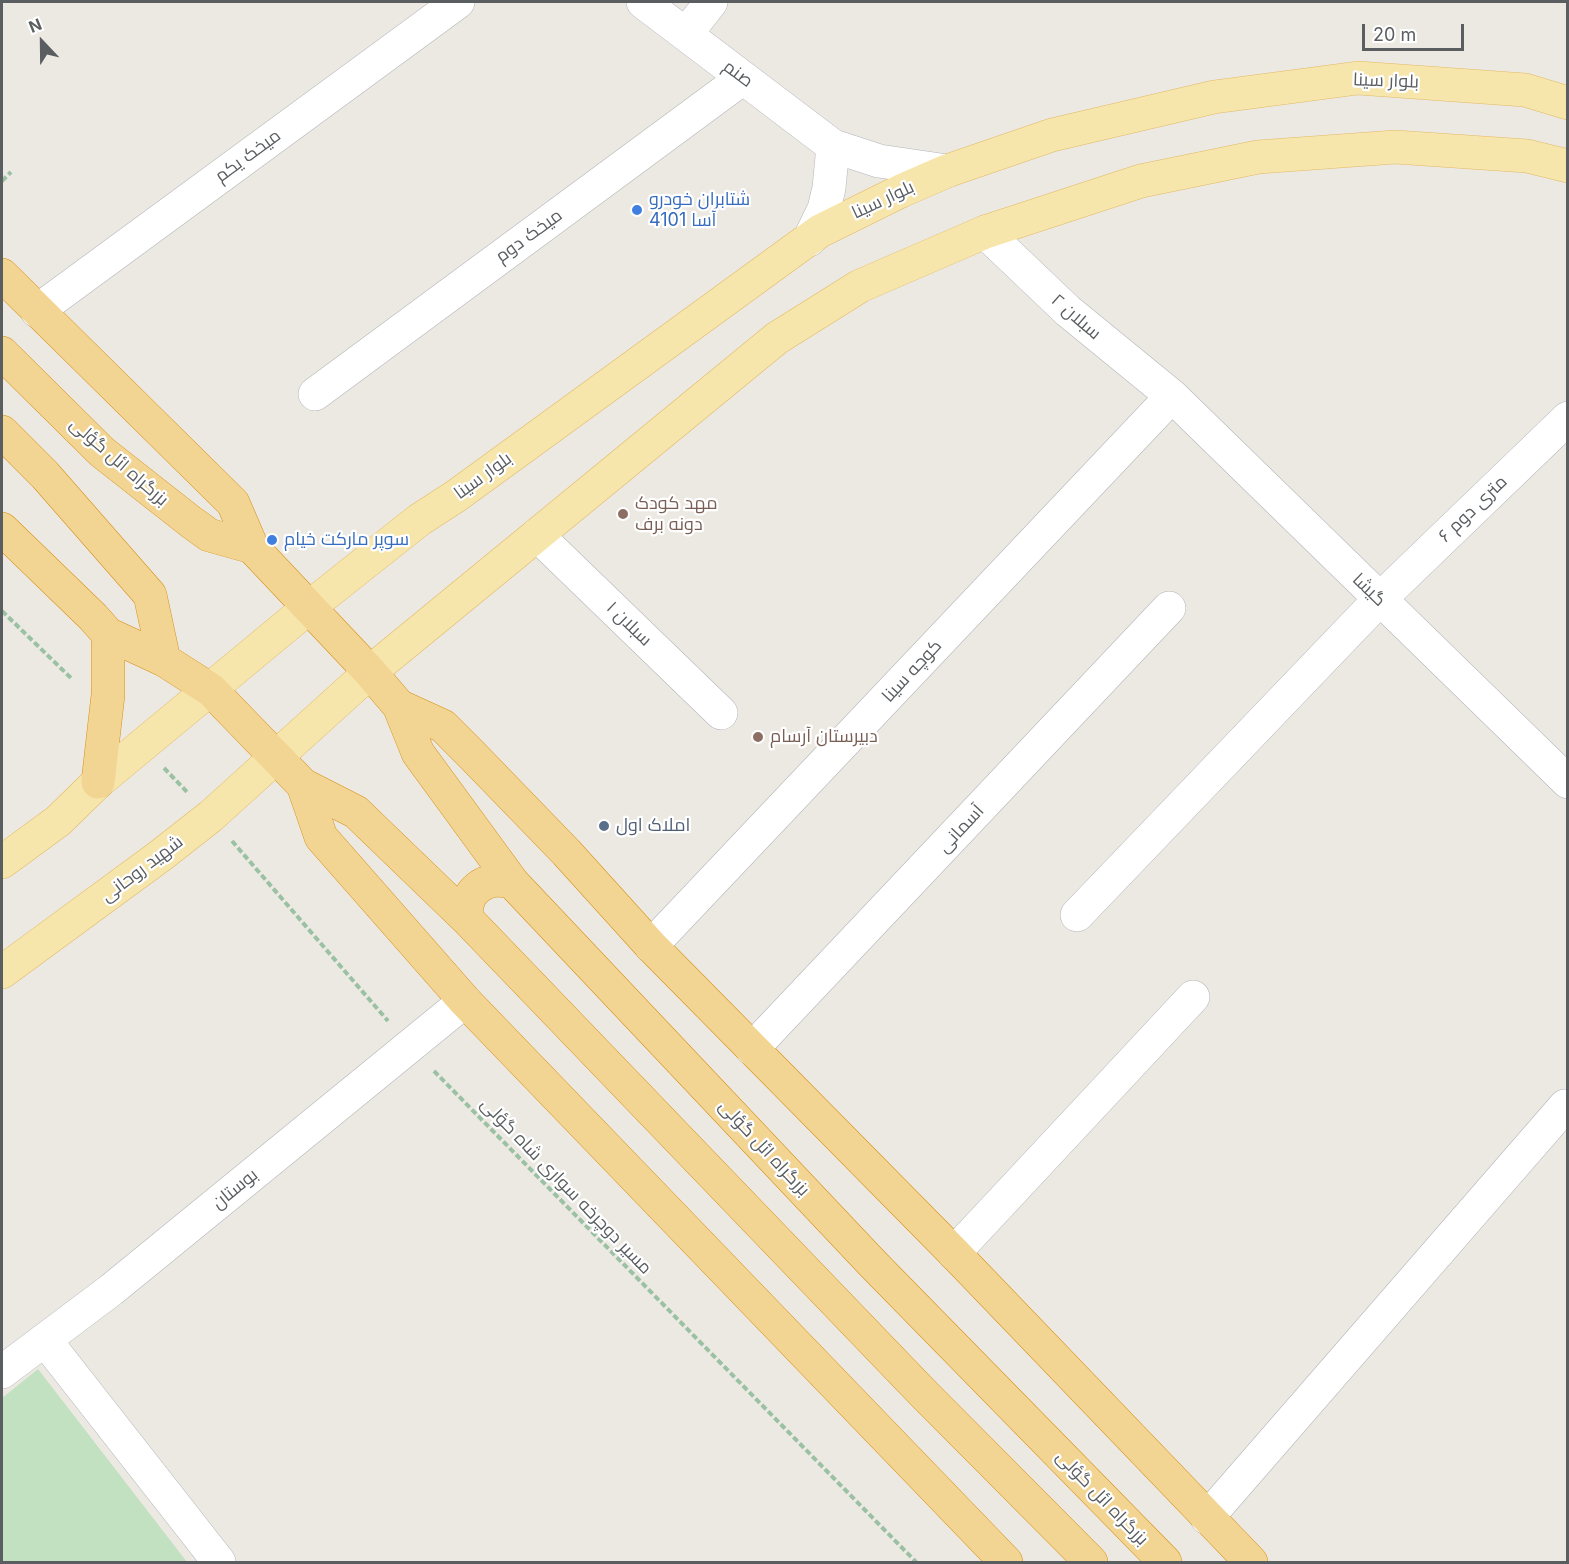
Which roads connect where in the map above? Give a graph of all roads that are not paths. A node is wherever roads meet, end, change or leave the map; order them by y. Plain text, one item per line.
1 (459, 2) edge
2 (643, 2) edge
3 (711, 2) edge
4 (686, 34) junction
5 (743, 78) junction
6 (1568, 103) edge
7 (833, 146) junction
8 (1568, 166) edge
9 (947, 171) junction
10 (985, 232) junction
11 (809, 240) junction
12 (2, 276) edge
13 (37, 311) junction
14 (2, 353) edge
15 (315, 394) dead end
16 (1172, 396) junction
17 (1568, 418) edge
18 (2, 432) edge
19 (2, 529) edge
20 (537, 535) junction
21 (252, 547) junction
22 (1379, 600) junction
23 (308, 608) junction
24 (1169, 608) dead end
25 (108, 634) junction
26 (164, 660) junction
27 (369, 672) junction
28 (211, 690) junction
29 (399, 706) junction
30 (721, 713) dead end
31 (275, 757) junction
32 (1566, 777) edge
33 (98, 783) junction
34 (303, 785) junction
35 (2, 862) edge
36 (513, 883) junction
37 (1077, 915) dead end
38 (467, 920) junction
39 (651, 946) junction
40 (2, 972) edge
41 (1193, 997) dead end
42 (465, 1001) junction
43 (752, 1049) junction
44 (1565, 1106) dead end
45 (954, 1253) junction
46 (45, 1340) junction
47 (2, 1372) edge
48 (1208, 1518) junction
49 (219, 1563) edge
50 (1006, 1563) edge
51 (1091, 1563) edge
52 (1165, 1563) edge
53 (1251, 1563) edge

1 - 13 street, میخک یکم
2 - 4 street, صنم
3 - 4 street
4 - 5 street, صنم
5 - 7 street, صنم
5 - 15 street, میخک دوم
6 - 9 main road, بلوار سینا
7 - 9 street, صنم
7 - 11 street
8 - 10 main road
9 - 11 main road, بلوار سینا
10 - 16 street, سبلان ۲
10 - 20 main road
11 - 23 main road, بلوار سینا
12 - 13 highway
13 - 21 highway
14 - 21 highway, بزرگراه ائل گؤلی
16 - 22 street, گیشا
16 - 39 street, کوچه سینا
17 - 22 street, ۶ متری دوم
18 - 26 highway
19 - 25 highway
20 - 27 main road
20 - 30 street, سبلان ۱
21 - 23 highway
22 - 32 street, گیشا
22 - 37 street, ۶ متری دوم
23 - 27 highway
23 - 28 main road, بلوار سینا
24 - 43 street, آسمانی
25 - 26 highway
25 - 33 highway
26 - 28 highway
27 - 29 highway
27 - 31 main road, شهید روحانی
28 - 31 highway
28 - 33 main road
29 - 36 highway, بزرگراه ائل گؤلی
29 - 39 highway
31 - 34 highway
31 - 40 main road, شهید روحانی
33 - 35 main road
34 - 38 highway
34 - 42 highway
36 - 38 highway
36 - 52 highway, بزرگراه ائل گؤلی
38 - 51 highway
39 - 43 highway
41 - 45 street
42 - 46 street, بوستان
42 - 50 highway
43 - 45 highway
44 - 48 street
45 - 48 highway
46 - 47 street, بوستان
46 - 49 street
48 - 53 highway

